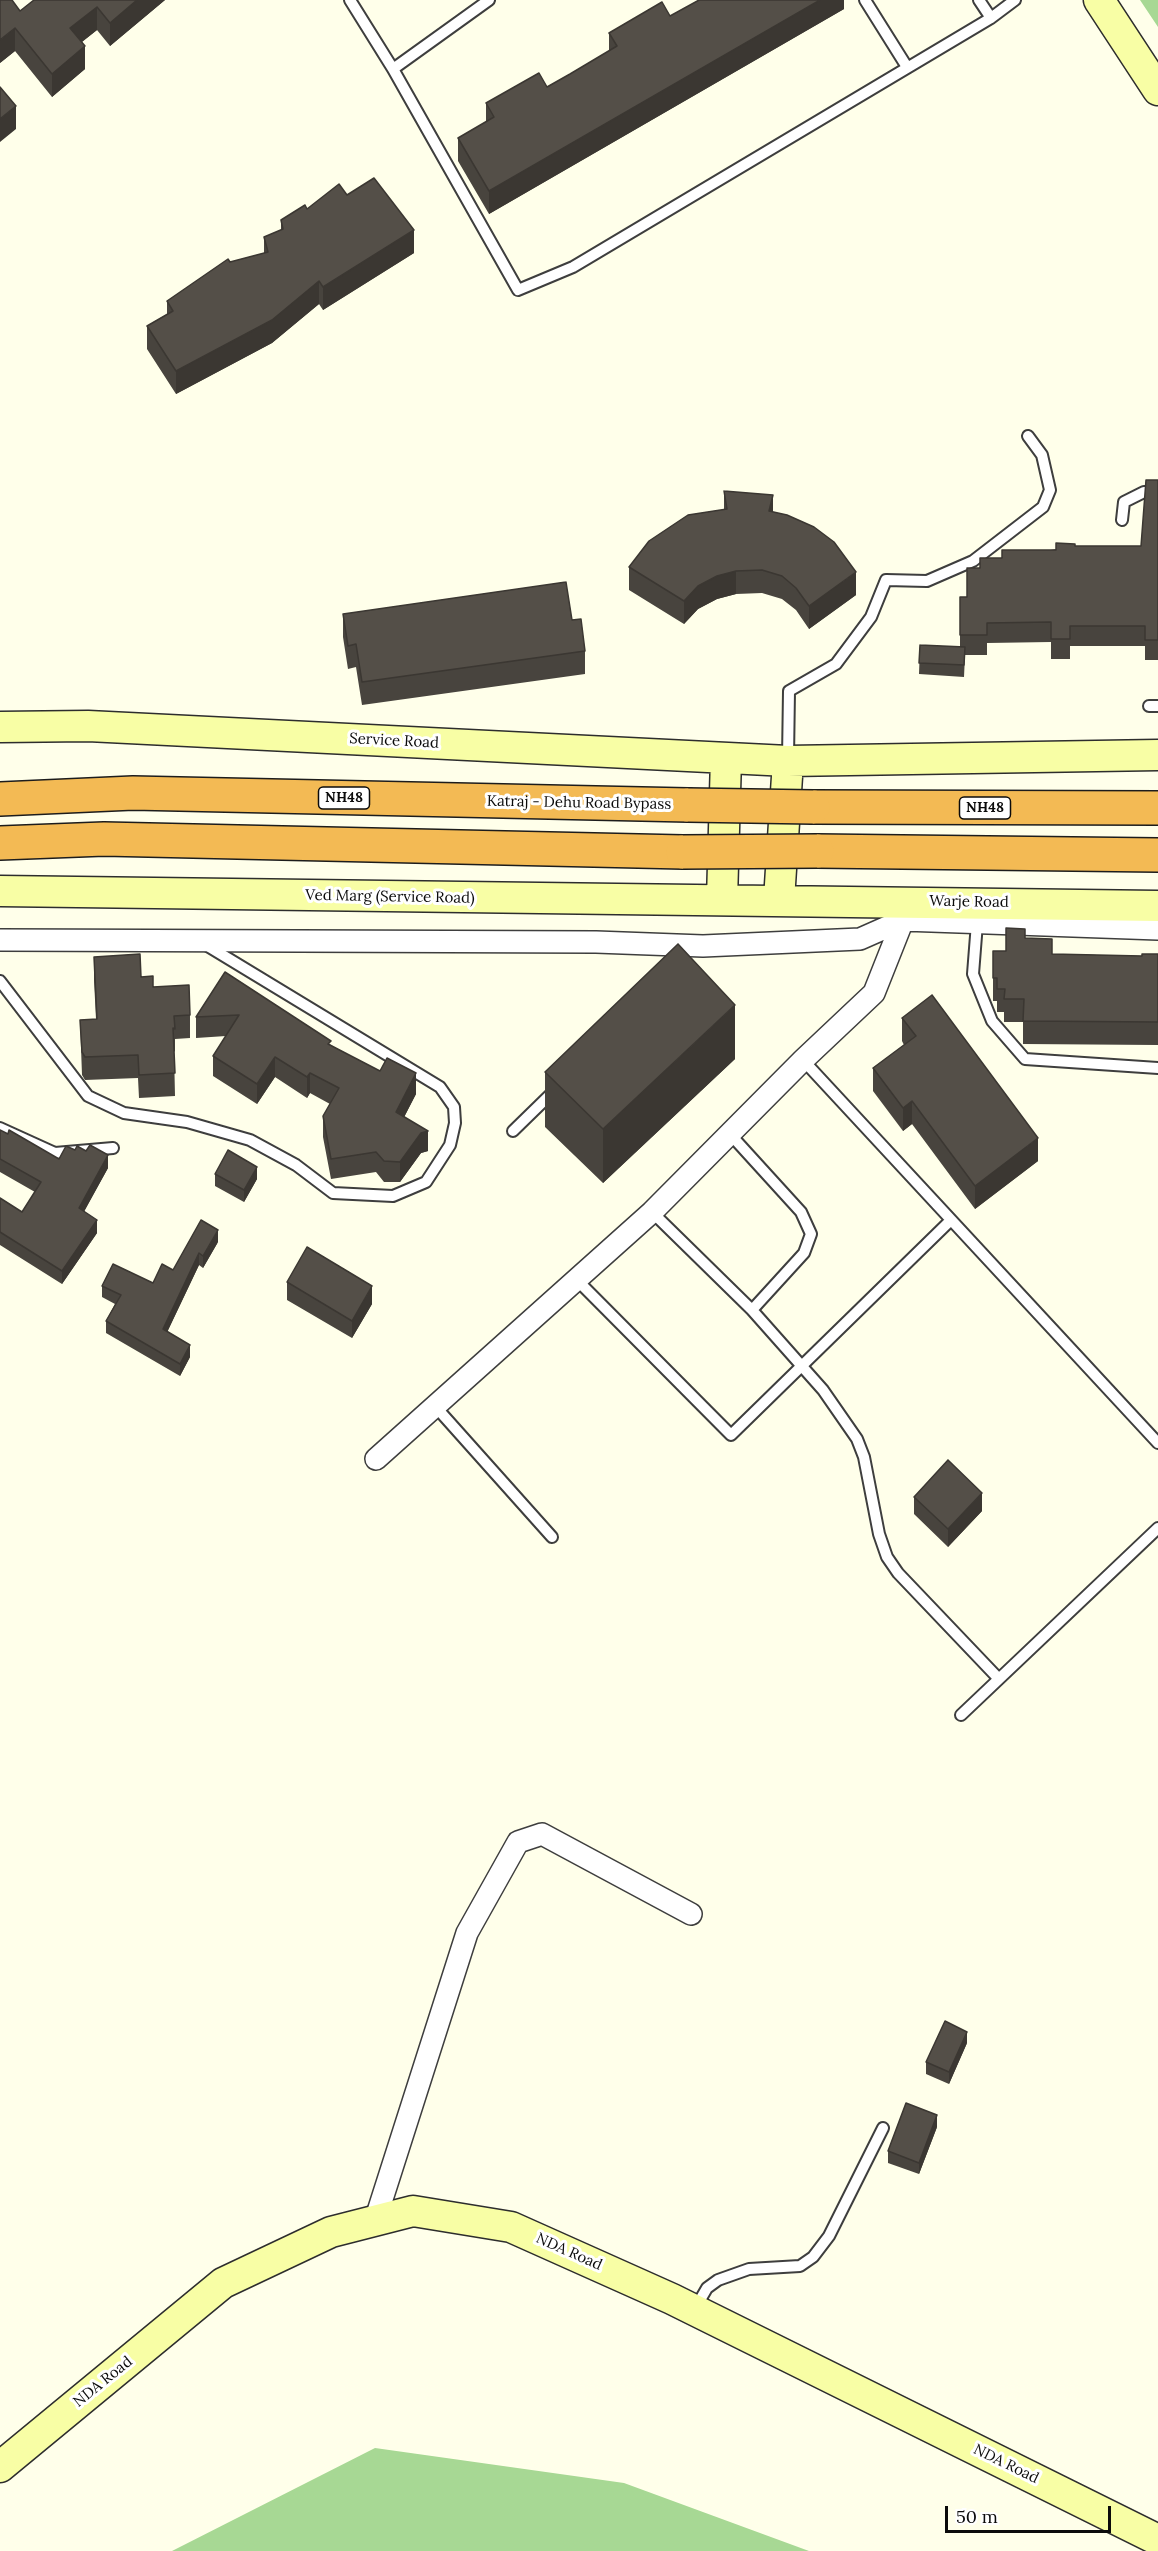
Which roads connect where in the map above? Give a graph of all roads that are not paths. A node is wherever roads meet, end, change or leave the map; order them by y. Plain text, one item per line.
1 (350, 0) edge
2 (489, 0) edge
3 (865, 0) edge
4 (979, 0) edge
5 (1015, 0) edge
6 (1099, 0) edge
7 (991, 18) junction
8 (907, 67) junction
9 (393, 69) junction
10 (1158, 90) edge
11 (1028, 436) dead end
12 (1158, 493) edge
13 (1122, 520) dead end
14 (0, 727) edge
15 (1158, 755) edge
16 (726, 758) junction
17 (788, 761) junction
18 (0, 799) edge
19 (1158, 808) edge
20 (0, 843) edge
21 (1158, 855) edge
22 (0, 891) edge
23 (722, 900) junction
24 (779, 900) junction
25 (1158, 906) edge
26 (910, 911) junction
27 (976, 923) junction
28 (1158, 929) edge
29 (0, 940) edge
30 (200, 942) junction
31 (0, 981) edge
32 (803, 1060) junction
33 (1158, 1068) edge
34 (562, 1082) edge
35 (0, 1128) edge
36 (513, 1131) dead end
37 (730, 1134) junction
38 (112, 1148) dead end
39 (652, 1212) junction
40 (951, 1220) junction
41 (576, 1279) junction
42 (752, 1310) junction
43 (804, 1366) junction
44 (435, 1406) junction
45 (1158, 1443) edge
46 (376, 1459) dead end
47 (1158, 1528) edge
48 (552, 1537) dead end
49 (999, 1679) junction
50 (961, 1715) dead end
51 (691, 1914) dead end
52 (883, 2128) dead end
53 (375, 2220) junction
54 (694, 2310) junction
55 (0, 2467) edge
56 (1158, 2540) edge

1 - 9 lane
2 - 9 lane
3 - 8 lane
4 - 7 lane
5 - 7 lane
6 - 10 street
7 - 8 lane
8 - 9 lane
11 - 17 lane
12 - 13 lane
14 - 16 street, Service Road
15 - 17 street
16 - 17 street, Service Road
16 - 23 street
17 - 24 street
18 - 19 highway, Katraj - Dehu Road Bypass / NH48, bridge
20 - 21 highway, bridge
22 - 23 street, Ved Marg (Service Road)
23 - 24 street, Ved Marg (Service Road)
24 - 26 street, Warje Road
25 - 26 street, Warje Road
26 - 27 street
26 - 30 street
26 - 32 street
27 - 28 street
27 - 33 lane
29 - 30 street
30 - 31 lane
32 - 37 street
32 - 40 lane
34 - 36 lane
35 - 38 lane
37 - 39 street
37 - 42 lane
39 - 41 street
39 - 42 lane
40 - 43 lane
40 - 45 lane
41 - 43 lane
41 - 44 street
42 - 43 lane
43 - 49 lane
44 - 46 street
44 - 48 lane
47 - 49 lane
49 - 50 lane
51 - 53 street
52 - 54 lane
53 - 54 street, NDA Road
53 - 55 street, NDA Road
54 - 56 street, NDA Road

